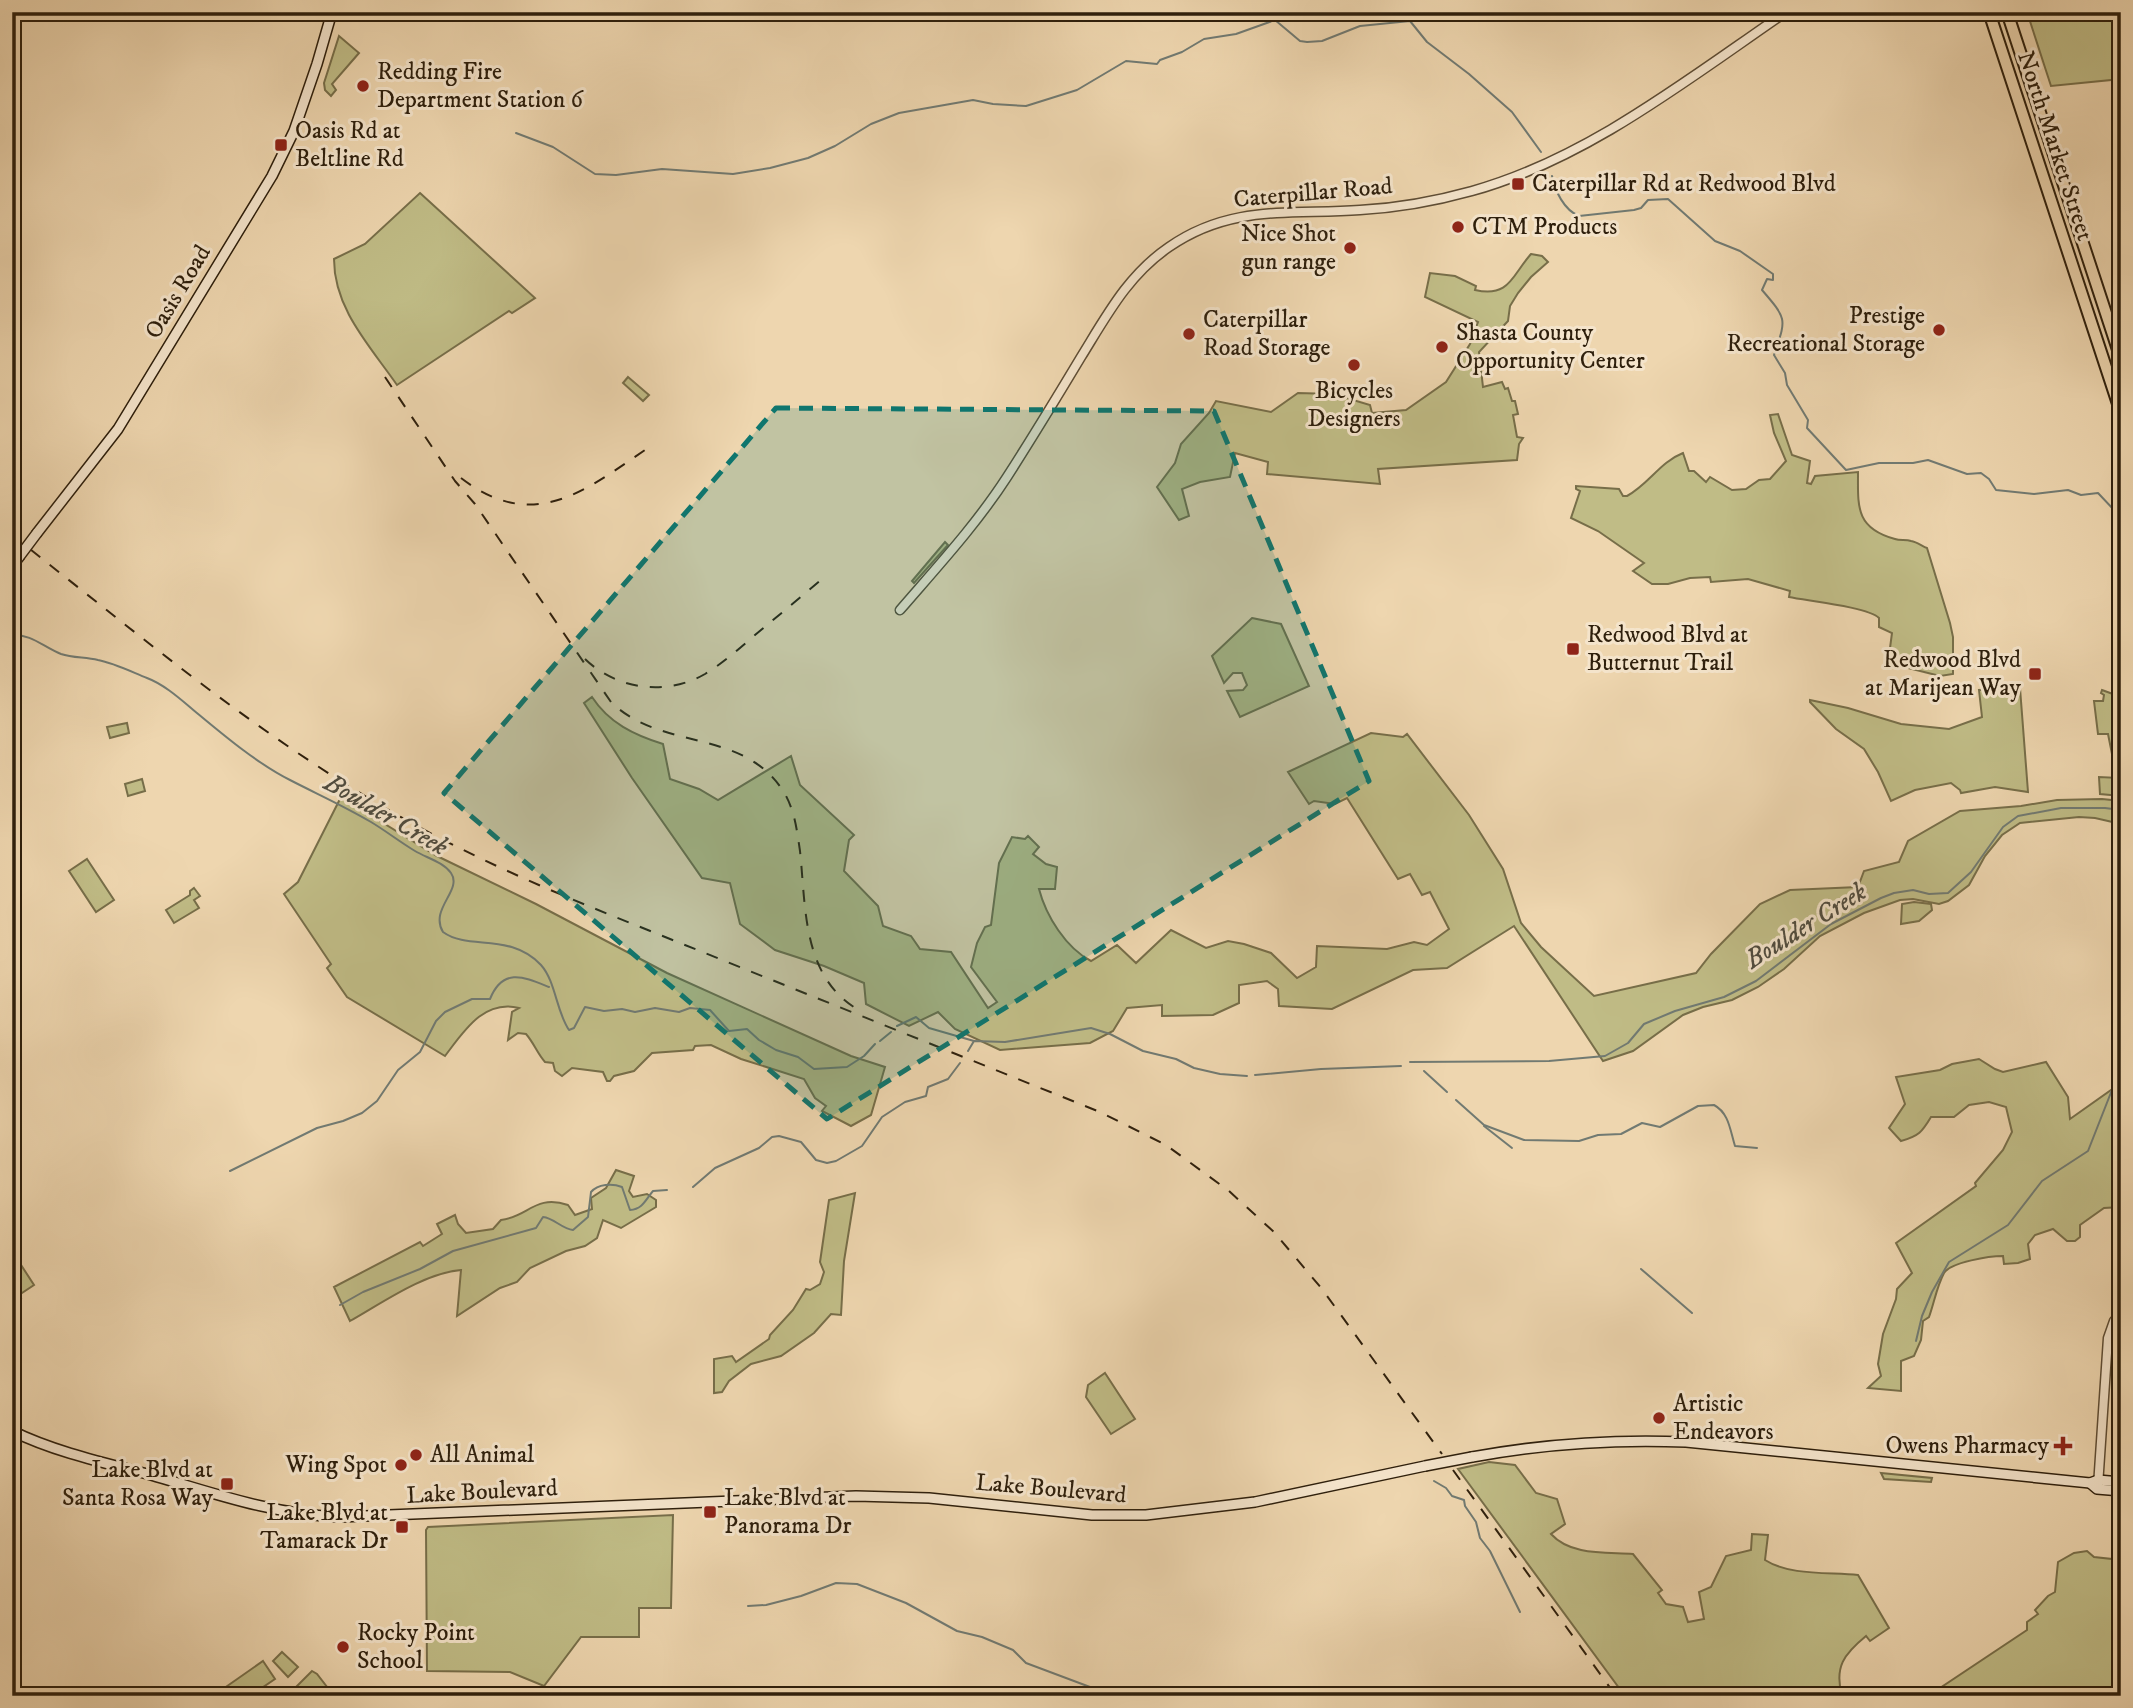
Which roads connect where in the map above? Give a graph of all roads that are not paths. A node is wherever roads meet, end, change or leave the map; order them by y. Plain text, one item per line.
1 (332, 12) edge
2 (1786, 12) edge
3 (1989, 12) edge
4 (2007, 12) edge
5 (2121, 359) edge
6 (2121, 413) edge
7 (12, 566) edge
8 (900, 610) dead end
9 (2121, 1313) edge
10 (12, 1431) edge
11 (2121, 1482) edge
12 (2095, 1484) junction
13 (2121, 1491) edge

1 - 7 main road, Oasis Road, bridge
2 - 8 street, Caterpillar Road
3 - 6 main road, North Market Street
4 - 5 main road, North Market Street
9 - 12 street
10 - 12 main road, Lake Boulevard, bridge
11 - 12 main road, Lake Boulevard
12 - 13 main road, Lake Boulevard

